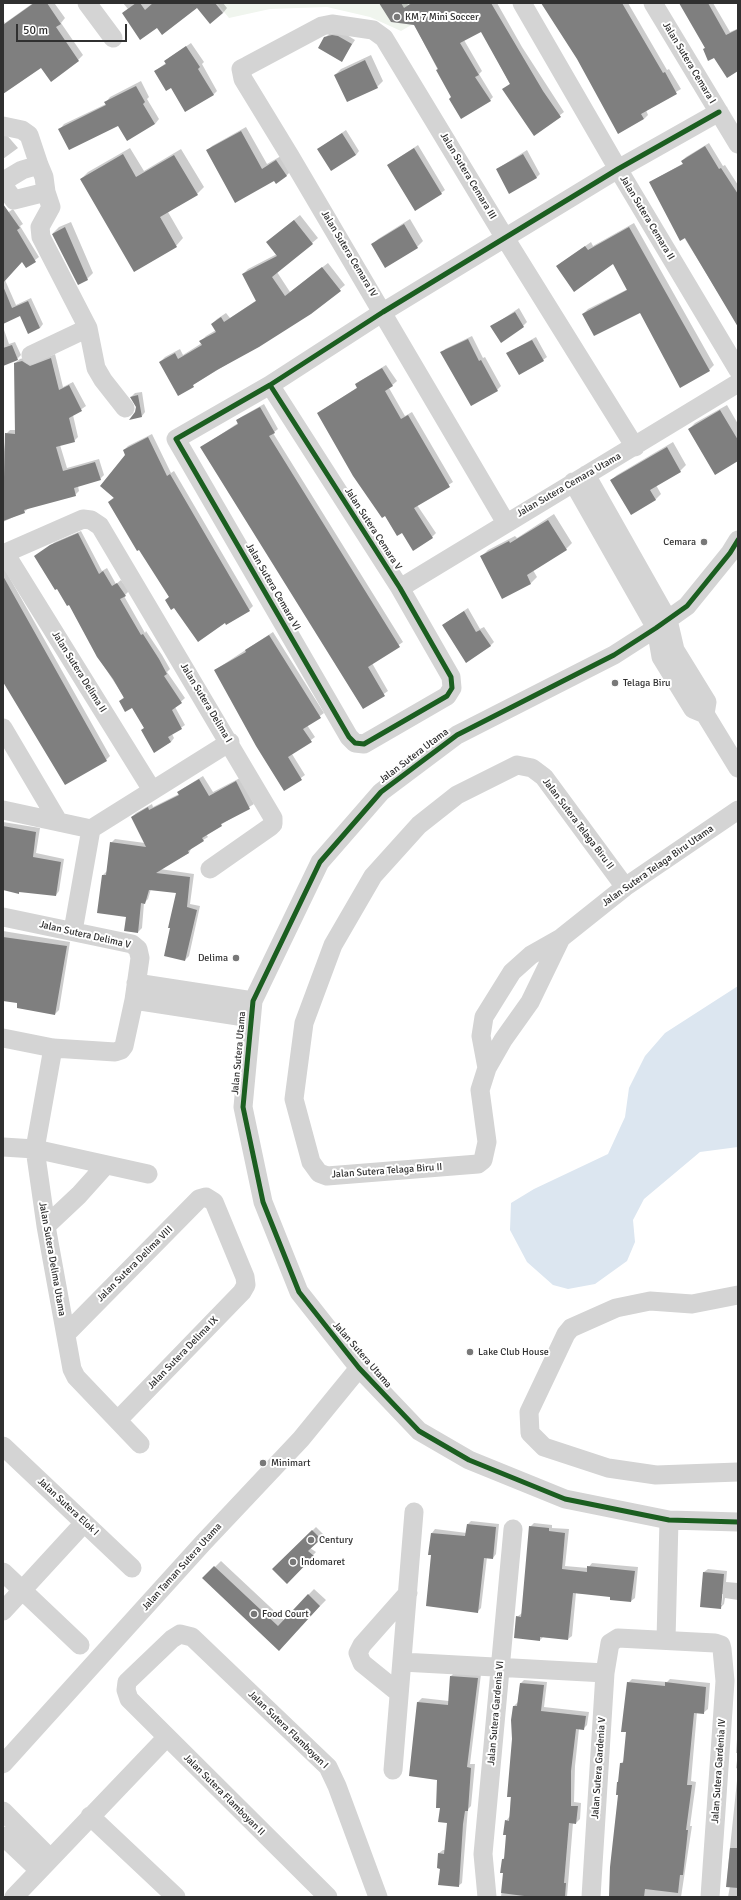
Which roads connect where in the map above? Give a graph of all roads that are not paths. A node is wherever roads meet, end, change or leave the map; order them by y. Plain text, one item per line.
1 (87, 3) edge
2 (522, 3) edge
3 (653, 3) edge
4 (113, 38) dead end
5 (241, 69) joint
6 (719, 112) junction
7 (3, 126) edge
8 (738, 144) edge
9 (39, 165) junction
10 (618, 169) junction
11 (46, 192) junction
12 (505, 238) junction
13 (383, 312) junction
14 (88, 328) junction
15 (31, 355) dead end
16 (738, 370) edge
17 (738, 383) edge
18 (270, 385) junction
19 (125, 408) dead end
20 (635, 447) junction
21 (580, 479) junction
22 (506, 523) junction
23 (738, 540) edge
24 (4, 553) edge
25 (400, 588) junction
26 (662, 624) junction
27 (415, 714) joint
28 (3, 728) edge
29 (230, 742) junction
30 (738, 768) edge
31 (152, 790) junction
32 (3, 810) edge
33 (738, 810) edge
34 (58, 821) junction
35 (91, 829) junction
36 (210, 869) dead end
37 (625, 887) junction
38 (3, 917) edge
39 (73, 931) junction
40 (561, 938) junction
41 (135, 992) junction
42 (252, 1009) junction
43 (3, 1038) edge
44 (53, 1048) junction
45 (487, 1068) junction
46 (3, 1147) edge
47 (36, 1149) junction
48 (478, 1164) joint
49 (105, 1166) junction
50 (148, 1174) dead end
51 (46, 1226) junction
52 (246, 1285) joint
53 (738, 1295) edge
54 (66, 1334) junction
55 (359, 1368) junction
56 (118, 1420) junction
57 (140, 1444) dead end
58 (3, 1446) edge
59 (738, 1472) edge
60 (414, 1512) dead end
61 (675, 1520) junction
62 (738, 1522) edge
63 (84, 1523) junction
64 (513, 1529) dead end
65 (132, 1568) dead end
66 (3, 1572) edge
67 (22, 1591) junction
68 (408, 1592) junction
69 (3, 1611) edge
70 (672, 1640) junction
71 (80, 1645) dead end
72 (402, 1662) junction
73 (500, 1666) junction
74 (605, 1673) junction
75 (732, 1682) edge
76 (126, 1690) joint
77 (399, 1693) junction
78 (166, 1738) junction
79 (3, 1764) edge
80 (393, 1770) dead end
81 (3, 1811) edge
82 (90, 1816) junction
83 (3, 1836) edge
84 (44, 1864) junction
85 (14, 1897) edge
86 (176, 1897) edge
87 (328, 1897) edge
88 (378, 1897) edge
89 (487, 1897) edge
90 (591, 1897) edge
91 (710, 1897) edge

1 - 4 street
2 - 10 street, Jalan Sutera Cemara II
3 - 6 street, Jalan Sutera Cemara I
5 - 12 street, Jalan Sutera Cemara III
5 - 13 street, Jalan Sutera Cemara IV
6 - 8 street, Jalan Sutera Cemara I
6 - 10 street
7 - 9 street
9 - 11 street
9 - 11 street
10 - 12 street
10 - 16 street, Jalan Sutera Cemara II
11 - 14 street
12 - 13 street
12 - 20 street, Jalan Sutera Cemara III
13 - 18 street
13 - 22 street, Jalan Sutera Cemara IV
14 - 15 street
14 - 19 street
17 - 20 street, Jalan Sutera Cemara Utama
18 - 25 street, Jalan Sutera Cemara V
18 - 27 street, Jalan Sutera Cemara VI
20 - 21 street, Jalan Sutera Cemara Utama
21 - 22 street, Jalan Sutera Cemara Utama
21 - 26 street
22 - 25 street, Jalan Sutera Cemara Utama
23 - 26 street, Jalan Sutera Utama
24 - 29 street, Jalan Sutera Delima I
24 - 31 street, Jalan Sutera Delima II
25 - 27 street, Jalan Sutera Cemara V
26 - 30 street
26 - 42 street, Jalan Sutera Utama
28 - 34 street
29 - 31 street
29 - 36 street, Jalan Sutera Delima I
31 - 35 street
32 - 34 street
33 - 37 street, Jalan Sutera Telaga Biru Utama
34 - 35 street
35 - 39 street
37 - 40 street, Jalan Sutera Telaga Biru Utama
37 - 48 street, Jalan Sutera Telaga Biru II
38 - 39 street, Jalan Sutera Delima V
39 - 41 street, Jalan Sutera Delima V
40 - 45 street, Jalan Sutera Telaga Biru Utama
40 - 45 street, Jalan Sutera Telaga Biru Utama
41 - 42 street
41 - 44 street, Jalan Sutera Delima V
42 - 55 street, Jalan Sutera Utama
43 - 44 street
44 - 47 street, Jalan Sutera Delima Utama
45 - 48 street, Jalan Sutera Telaga Biru Utama
46 - 47 street
47 - 49 street
47 - 51 street, Jalan Sutera Delima Utama
49 - 50 street
49 - 51 street
51 - 54 street, Jalan Sutera Delima Utama
52 - 54 street, Jalan Sutera Delima VIII
52 - 56 street, Jalan Sutera Delima IX
53 - 59 street
54 - 56 street, Jalan Sutera Delima Utama
55 - 61 street, Jalan Sutera Utama
55 - 79 street, Jalan Taman Sutera Utama
56 - 57 street, Jalan Sutera Delima Utama
58 - 63 street, Jalan Sutera Elok I
60 - 68 street
61 - 62 street, Jalan Sutera Utama
61 - 70 street
63 - 65 street, Jalan Sutera Elok I
63 - 67 street
64 - 73 street, Jalan Sutera Gardenia VI
66 - 67 street
67 - 69 street
67 - 71 street
68 - 72 street
68 - 77 street
70 - 74 street, Jalan Sutera Gardenia V
70 - 75 street, Jalan Sutera Gardenia IV
72 - 73 street
72 - 77 street
73 - 74 street
73 - 89 street, Jalan Sutera Gardenia VI
74 - 90 street, Jalan Sutera Gardenia V
75 - 91 street, Jalan Sutera Gardenia IV
76 - 78 street, Jalan Sutera Flamboyan II
76 - 88 street, Jalan Sutera Flamboyan I
77 - 80 street
78 - 82 street
78 - 87 street, Jalan Sutera Flamboyan II
81 - 84 street
82 - 84 street
82 - 86 street
83 - 84 street
84 - 85 street

